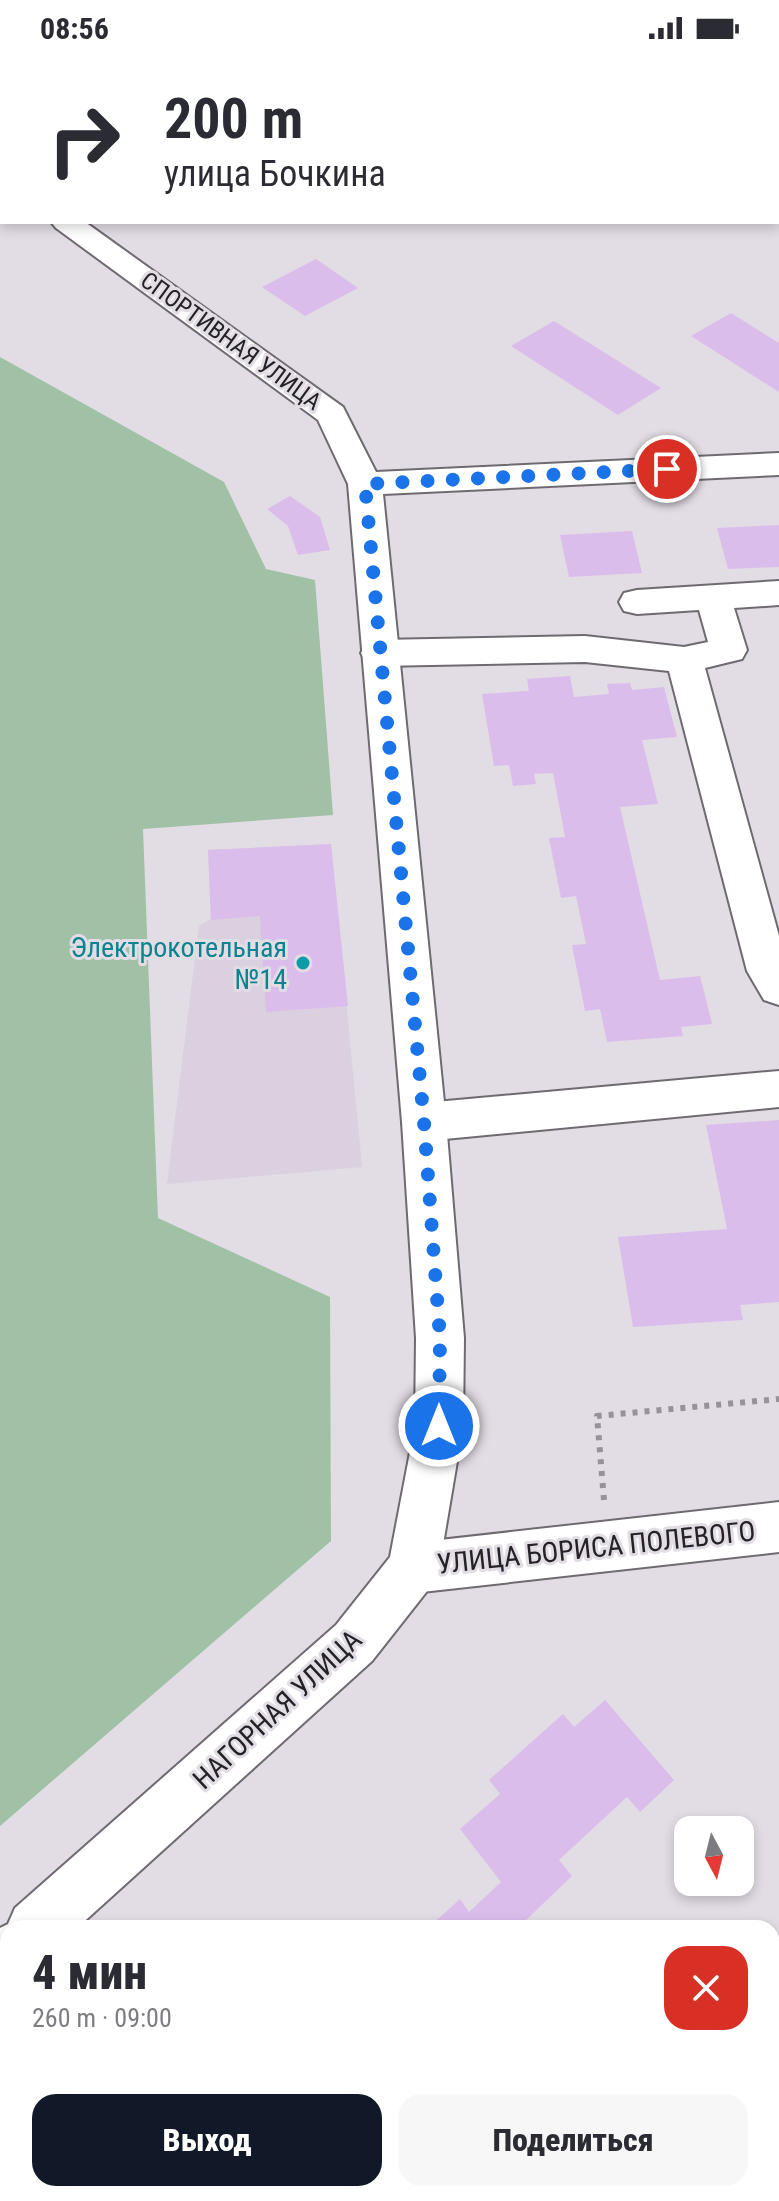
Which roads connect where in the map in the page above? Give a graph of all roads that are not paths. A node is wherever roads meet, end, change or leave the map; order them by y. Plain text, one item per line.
1 (69, 224) edge
2 (779, 464) edge
3 (365, 484) junction
4 (779, 593) edge
5 (713, 597) junction
6 (637, 602) dead end
7 (379, 653) junction
8 (684, 660) junction
9 (779, 988) edge
10 (779, 1089) edge
11 (424, 1122) junction
12 (779, 1527) edge
13 (413, 1568) junction
14 (44, 1920) edge

1 - 3 main road, СПОРТИВНАЯ УЛИЦА
2 - 3 main road
3 - 7 main road, НАГОРНАЯ УЛИЦА
4 - 5 main road
5 - 6 main road
5 - 8 main road
7 - 8 main road
7 - 11 main road, НАГОРНАЯ УЛИЦА
8 - 9 main road
10 - 11 main road
11 - 13 main road, НАГОРНАЯ УЛИЦА
12 - 13 main road, УЛИЦА БОРИСА ПОЛЕВОГО
13 - 14 main road, НАГОРНАЯ УЛИЦА

